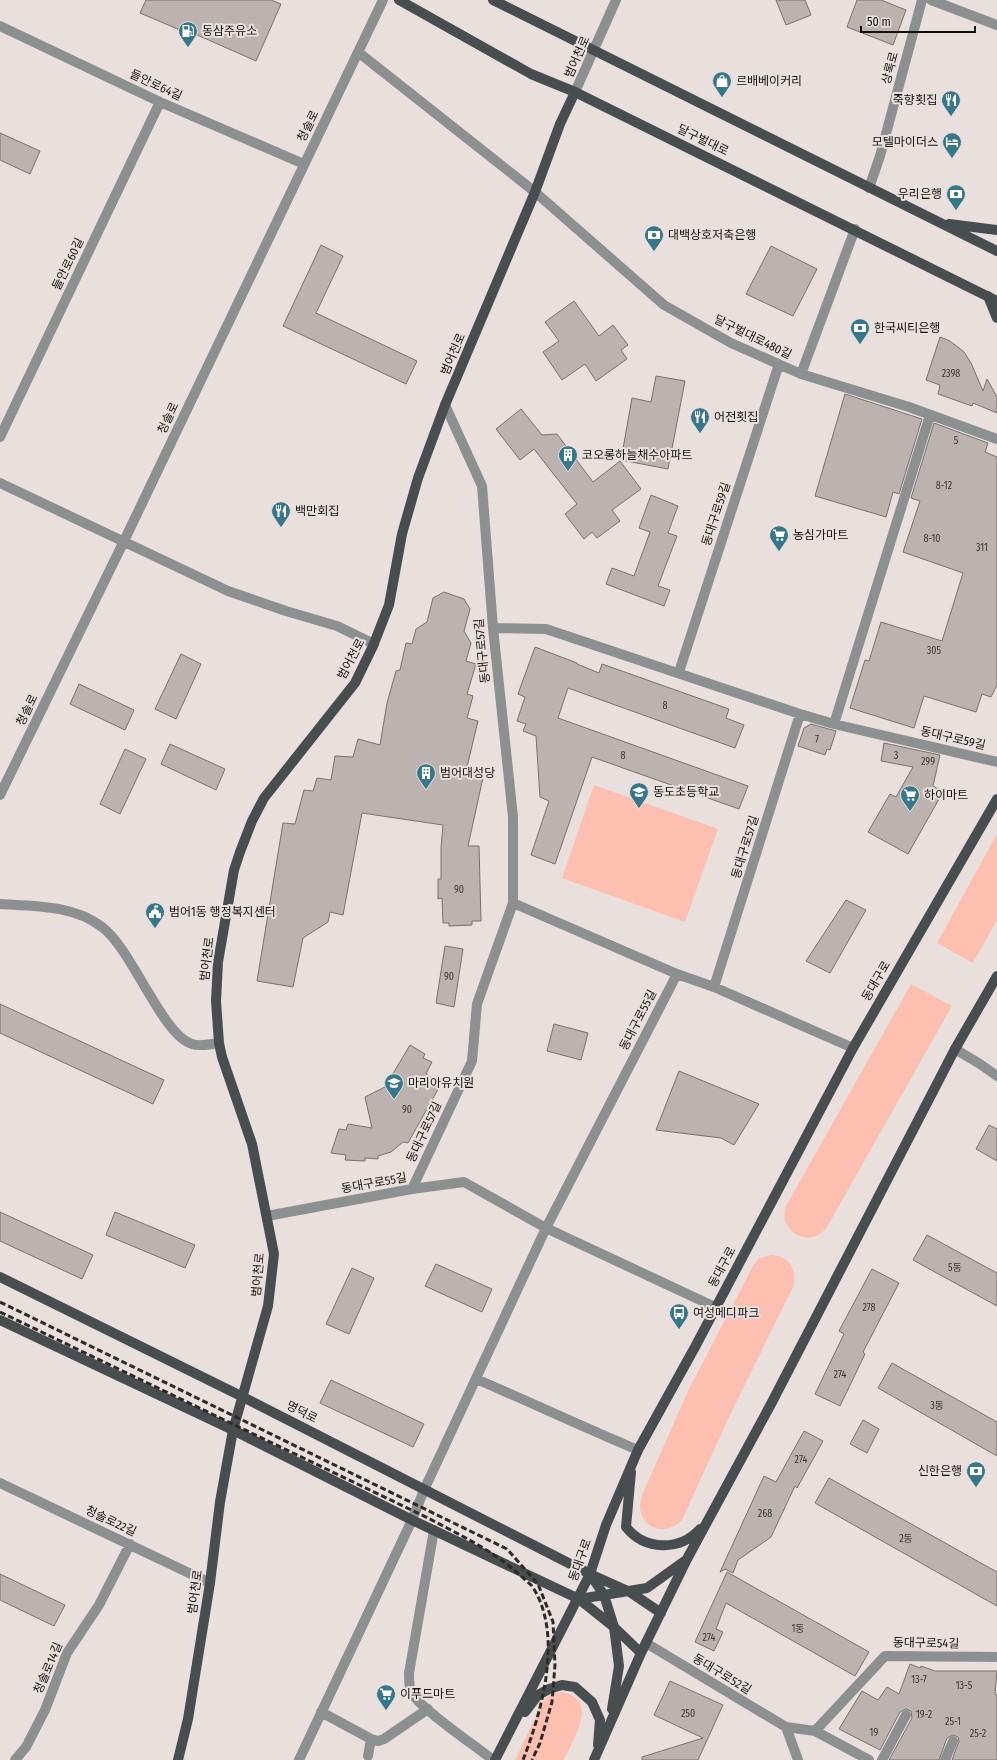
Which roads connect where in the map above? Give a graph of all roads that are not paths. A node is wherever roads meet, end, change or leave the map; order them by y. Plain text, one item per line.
1 (383, 0) edge
2 (399, 0) edge
3 (493, 0) edge
4 (616, 0) edge
5 (922, 0) edge
6 (931, 0) edge
7 (997, 25) edge
8 (0, 26) edge
9 (594, 49) junction
10 (358, 52) junction
11 (576, 92) junction
12 (160, 102) junction
13 (304, 164) junction
14 (869, 188) junction
15 (535, 192) junction
16 (942, 223) junction
17 (855, 229) junction
18 (997, 230) edge
19 (997, 251) edge
20 (992, 298) edge
21 (997, 318) edge
22 (779, 364) junction
23 (801, 374) junction
24 (445, 405) junction
25 (930, 415) junction
26 (0, 436) edge
27 (997, 438) edge
28 (0, 483) edge
29 (124, 541) junction
30 (493, 628) junction
31 (374, 644) junction
32 (679, 672) junction
33 (800, 714) junction
34 (834, 724) junction
35 (997, 762) edge
36 (0, 795) edge
37 (997, 799) edge
38 (513, 903) junction
39 (0, 904) edge
40 (677, 974) junction
41 (997, 976) edge
42 (714, 987) junction
43 (219, 1043) junction
44 (853, 1048) junction
45 (956, 1049) junction
46 (997, 1076) edge
47 (412, 1189) junction
48 (267, 1216) junction
49 (546, 1228) junction
50 (0, 1277) edge
51 (715, 1307) junction
52 (0, 1320) edge
53 (476, 1379) junction
54 (241, 1396) junction
55 (233, 1430) junction
56 (638, 1450) junction
57 (632, 1464) junction
58 (0, 1483) edge
59 (424, 1490) junction
60 (412, 1520) junction
61 (707, 1522) junction
62 (434, 1530) junction
63 (130, 1544) junction
64 (687, 1559) junction
65 (590, 1574) junction
66 (210, 1583) junction
67 (630, 1592) junction
68 (604, 1596) junction
69 (578, 1599) junction
70 (660, 1612) junction
71 (614, 1627) junction
72 (643, 1648) junction
73 (997, 1657) edge
74 (428, 1709) junction
75 (322, 1712) junction
76 (906, 1715) dead end
77 (610, 1725) junction
78 (512, 1727) junction
79 (786, 1727) junction
80 (815, 1731) junction
81 (371, 1739) junction
82 (954, 1741) dead end
83 (368, 1756) dead end
84 (596, 1757) edge
85 (15, 1760) edge
86 (178, 1760) edge
87 (299, 1760) edge
88 (494, 1760) edge
89 (798, 1760) edge
90 (869, 1760) edge
91 (882, 1760) edge
92 (944, 1760) edge

1 - 10 street, 청솔로
2 - 11 main road, 달구벌대로
3 - 9 main road
4 - 9 street, 범어천로
5 - 14 street, 상록로
6 - 7 street
8 - 12 street, 들안로64길
9 - 11 street, 범어천로
9 - 14 main road
10 - 13 street, 청솔로
10 - 15 street
11 - 15 main road, 범어천로
11 - 17 main road, 달구벌대로
12 - 13 street, 들안로64길
12 - 26 street, 들안로60길
13 - 29 street, 청솔로
14 - 16 main road
15 - 22 street, 달구벌대로480길
15 - 24 main road, 범어천로
16 - 18 main road
16 - 19 main road
17 - 20 main road, 달구벌대로
17 - 23 street
20 - 21 main road
22 - 23 street, 달구벌대로480길
22 - 32 street, 동대구로59길
23 - 25 street, 달구벌대로480길
24 - 30 street, 동대구로57길
24 - 31 main road, 범어천로
25 - 27 street, 달구벌대로480길
25 - 34 street
28 - 29 street
29 - 31 street
29 - 36 street, 청솔로
30 - 32 street, 동대구로59길
30 - 38 street, 동대구로57길
31 - 43 main road, 범어천로
32 - 33 street, 동대구로59길
33 - 34 street, 동대구로59길
33 - 42 street, 동대구로57길
34 - 35 street, 동대구로59길
37 - 44 main road, 동대구로
38 - 40 street
38 - 47 street, 동대구로57길
39 - 43 street
40 - 42 street
40 - 49 street, 동대구로55길
41 - 45 main road
42 - 44 street
43 - 48 main road, 범어천로
44 - 51 main road, 동대구로
45 - 46 street
45 - 61 main road
47 - 48 street, 동대구로55길
47 - 49 street, 동대구로55길
48 - 54 main road, 범어천로
49 - 51 street, 동대구로55길
49 - 53 street
50 - 54 main road, 명덕로
51 - 56 main road, 동대구로
52 - 55 main road
53 - 56 street
53 - 59 street
54 - 55 main road, 범어천로
54 - 59 main road, 명덕로
55 - 60 main road
55 - 66 main road, 범어천로
56 - 57 main road, 동대구로
57 - 61 main road
57 - 65 main road, 동대구로
58 - 63 street, 청솔로22길
59 - 60 street
59 - 65 main road, 명덕로
60 - 62 main road
60 - 75 street
61 - 64 main road
62 - 69 main road
62 - 74 street
63 - 66 street, 청솔로22길
63 - 85 street, 청솔로14길
64 - 67 main road
64 - 70 main road
65 - 67 main road, 명덕로
65 - 68 main road
65 - 69 main road, 동대구로
66 - 86 main road, 범어천로
67 - 68 main road
67 - 70 main road, 명덕로
68 - 69 main road
68 - 71 main road
69 - 71 main road
69 - 78 main road, 동대구로
70 - 72 main road
71 - 72 main road
71 - 77 main road
72 - 77 main road
72 - 79 street, 동대구로52길
73 - 80 street, 동대구로54길
74 - 81 street
74 - 88 street
75 - 81 street
75 - 87 street
76 - 91 street
77 - 84 main road
78 - 84 main road
78 - 88 main road, 동대구로
79 - 80 street, 동대구로52길
79 - 89 street
80 - 90 street, 동대구로52길
81 - 83 street
82 - 92 street

